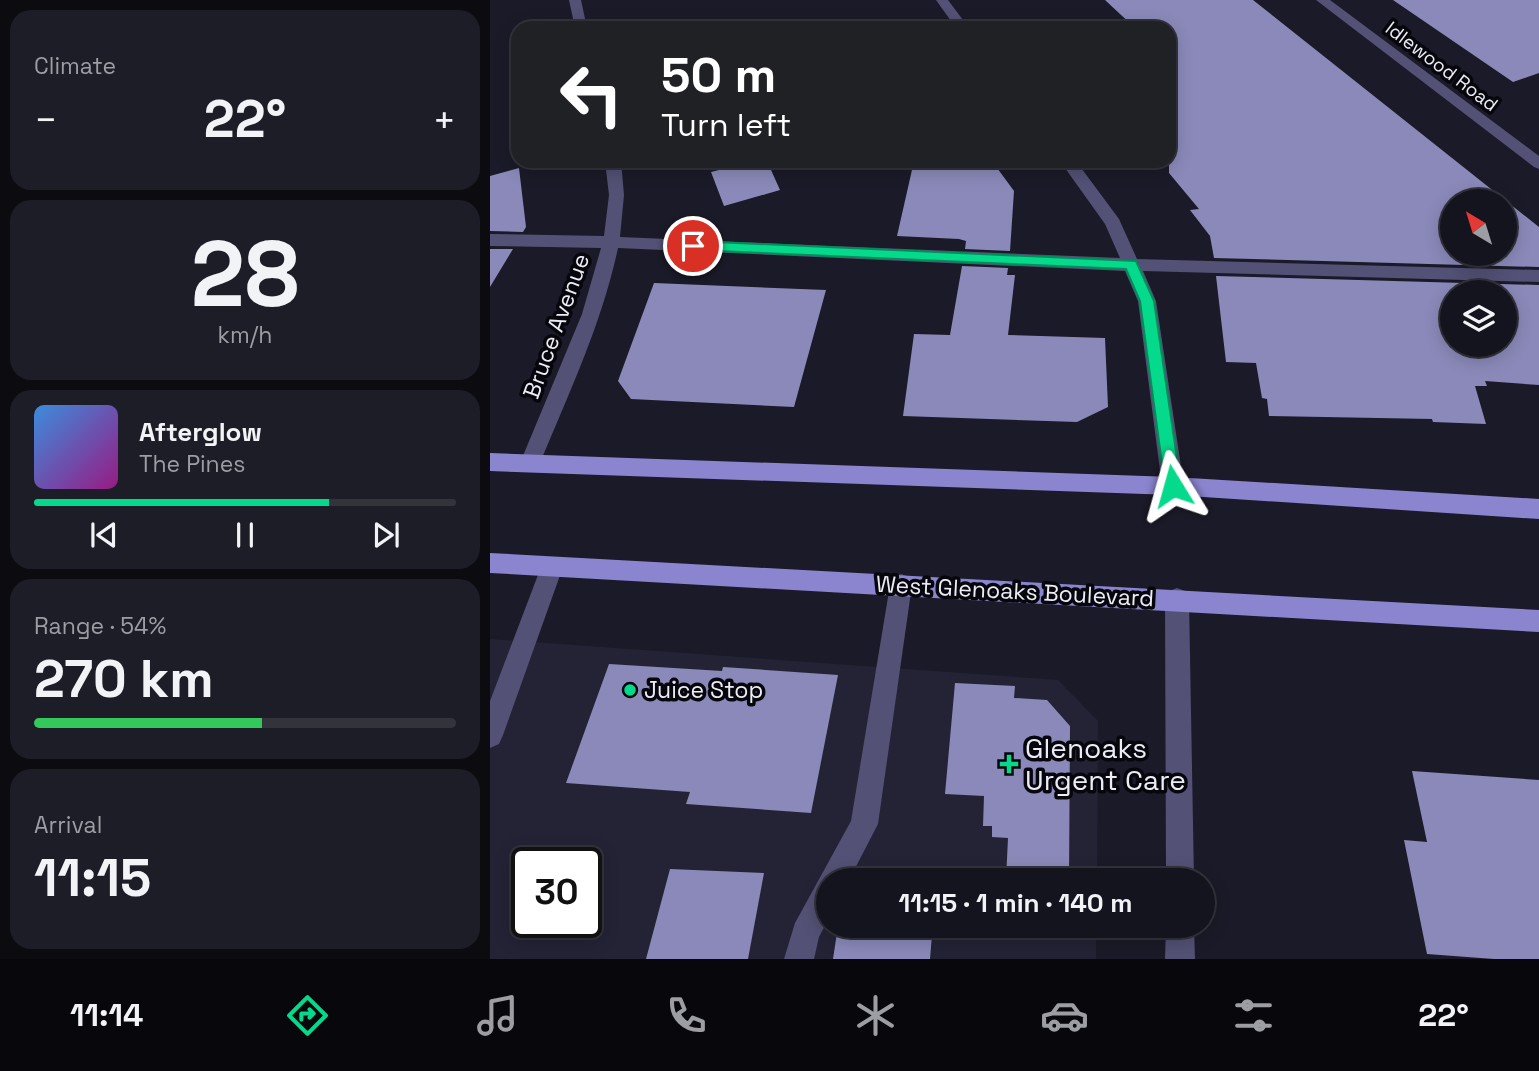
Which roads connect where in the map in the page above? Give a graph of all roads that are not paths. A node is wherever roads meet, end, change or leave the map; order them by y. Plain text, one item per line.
1 (575, 0) edge
2 (942, 0) edge
3 (1322, 0) edge
4 (580, 21) edge
5 (958, 21) edge
6 (1539, 164) edge
7 (614, 168) edge
8 (1073, 168) edge
9 (490, 240) edge
10 (612, 242) junction
11 (1131, 265) junction
12 (1539, 276) edge
13 (490, 462) edge
14 (530, 463) junction
15 (1173, 486) junction
16 (1539, 509) edge
17 (490, 563) edge
18 (552, 567) junction
19 (901, 585) junction
20 (1177, 599) junction
21 (1539, 621) edge
22 (490, 735) edge
23 (840, 868) edge
24 (1180, 868) edge
25 (816, 913) edge
26 (1180, 938) edge
27 (799, 959) edge
28 (1180, 959) edge

1 - 4 street
2 - 5 street
3 - 6 street, Idlewood Road
7 - 10 street, Bruce Avenue
8 - 11 street
9 - 10 street
10 - 11 street
10 - 14 street, Bruce Avenue
11 - 12 street
11 - 15 street
13 - 14 main road
14 - 15 main road
15 - 16 main road
17 - 18 main road, West Glenoaks Boulevard
18 - 19 main road, West Glenoaks Boulevard
18 - 22 street
19 - 20 main road, West Glenoaks Boulevard
19 - 23 street
20 - 21 main road, West Glenoaks Boulevard
20 - 24 street
25 - 27 street
26 - 28 street

